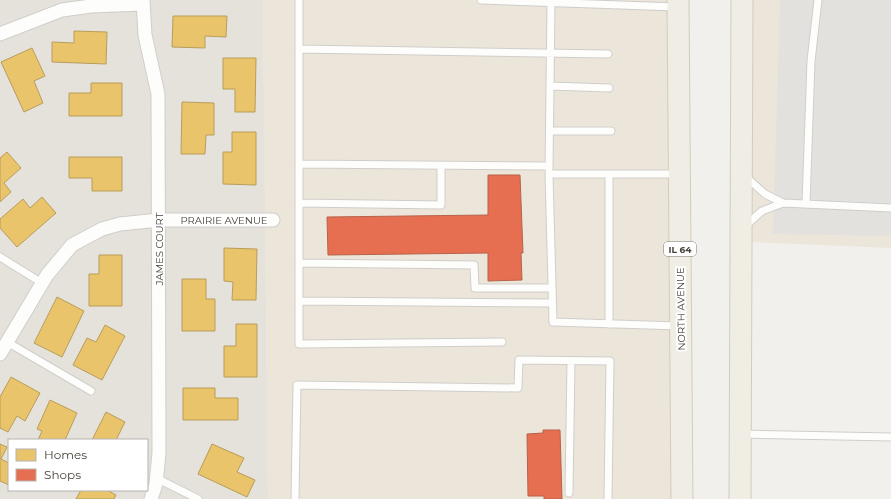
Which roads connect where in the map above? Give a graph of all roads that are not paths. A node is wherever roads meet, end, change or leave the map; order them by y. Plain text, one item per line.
1 (299, 0) edge
2 (481, 0) edge
3 (818, 0) edge
4 (742, 1) edge
5 (143, 2) edge
6 (566, 2) edge
7 (550, 3) junction
8 (678, 4) edge
9 (0, 34) edge
10 (299, 49) junction
11 (550, 53) junction
12 (608, 54) dead end
13 (550, 86) junction
14 (609, 88) dead end
15 (550, 131) junction
16 (611, 131) dead end
17 (299, 164) junction
18 (441, 166) junction
19 (549, 170) junction
20 (741, 172) junction
21 (609, 174) junction
22 (680, 174) junction
23 (299, 203) junction
24 (783, 203) junction
25 (806, 204) junction
26 (891, 208) edge
27 (159, 220) junction
28 (273, 220) dead end
29 (741, 229) junction
30 (0, 257) edge
31 (299, 263) junction
32 (42, 284) junction
33 (552, 288) junction
34 (299, 301) junction
35 (552, 302) junction
36 (609, 324) junction
37 (681, 326) junction
38 (7, 342) junction
39 (502, 342) dead end
40 (0, 354) edge
41 (571, 360) junction
42 (91, 392) dead end
43 (741, 434) junction
44 (891, 437) edge
45 (156, 478) junction
46 (569, 493) dead end
47 (151, 499) edge
48 (198, 499) edge
49 (295, 499) edge
50 (608, 499) edge
51 (682, 499) edge
52 (740, 499) edge

1 - 10 lane
2 - 7 lane
3 - 25 lane
4 - 20 main road
5 - 9 street
5 - 27 street, JAMES COURT
6 - 7 lane
6 - 8 lane
7 - 11 lane
8 - 22 main road, NORTH AVENUE / IL 64
10 - 11 lane
10 - 17 lane
11 - 12 lane
11 - 13 lane
13 - 14 lane
13 - 15 lane
15 - 16 lane
15 - 19 lane
17 - 18 lane
17 - 23 lane
18 - 19 lane
18 - 23 lane
19 - 21 lane
19 - 33 lane
20 - 24 lane
20 - 29 main road
21 - 22 lane
21 - 36 lane
22 - 37 main road, NORTH AVENUE / IL 64
23 - 31 lane
24 - 25 lane
24 - 29 lane
25 - 26 lane
27 - 28 street, PRAIRIE AVENUE
27 - 32 street, PRAIRIE AVENUE
27 - 45 street, JAMES COURT
29 - 43 main road
30 - 32 lane
31 - 33 lane
31 - 34 lane
32 - 38 street, PRAIRIE AVENUE
33 - 35 lane
34 - 35 lane
34 - 39 lane
35 - 36 lane
36 - 37 lane
37 - 51 main road, NORTH AVENUE / IL 64
38 - 40 street, PRAIRIE AVENUE
38 - 42 lane
41 - 46 lane
41 - 49 lane
41 - 50 lane
43 - 44 lane
43 - 52 main road
45 - 47 street, JAMES COURT
45 - 48 lane

